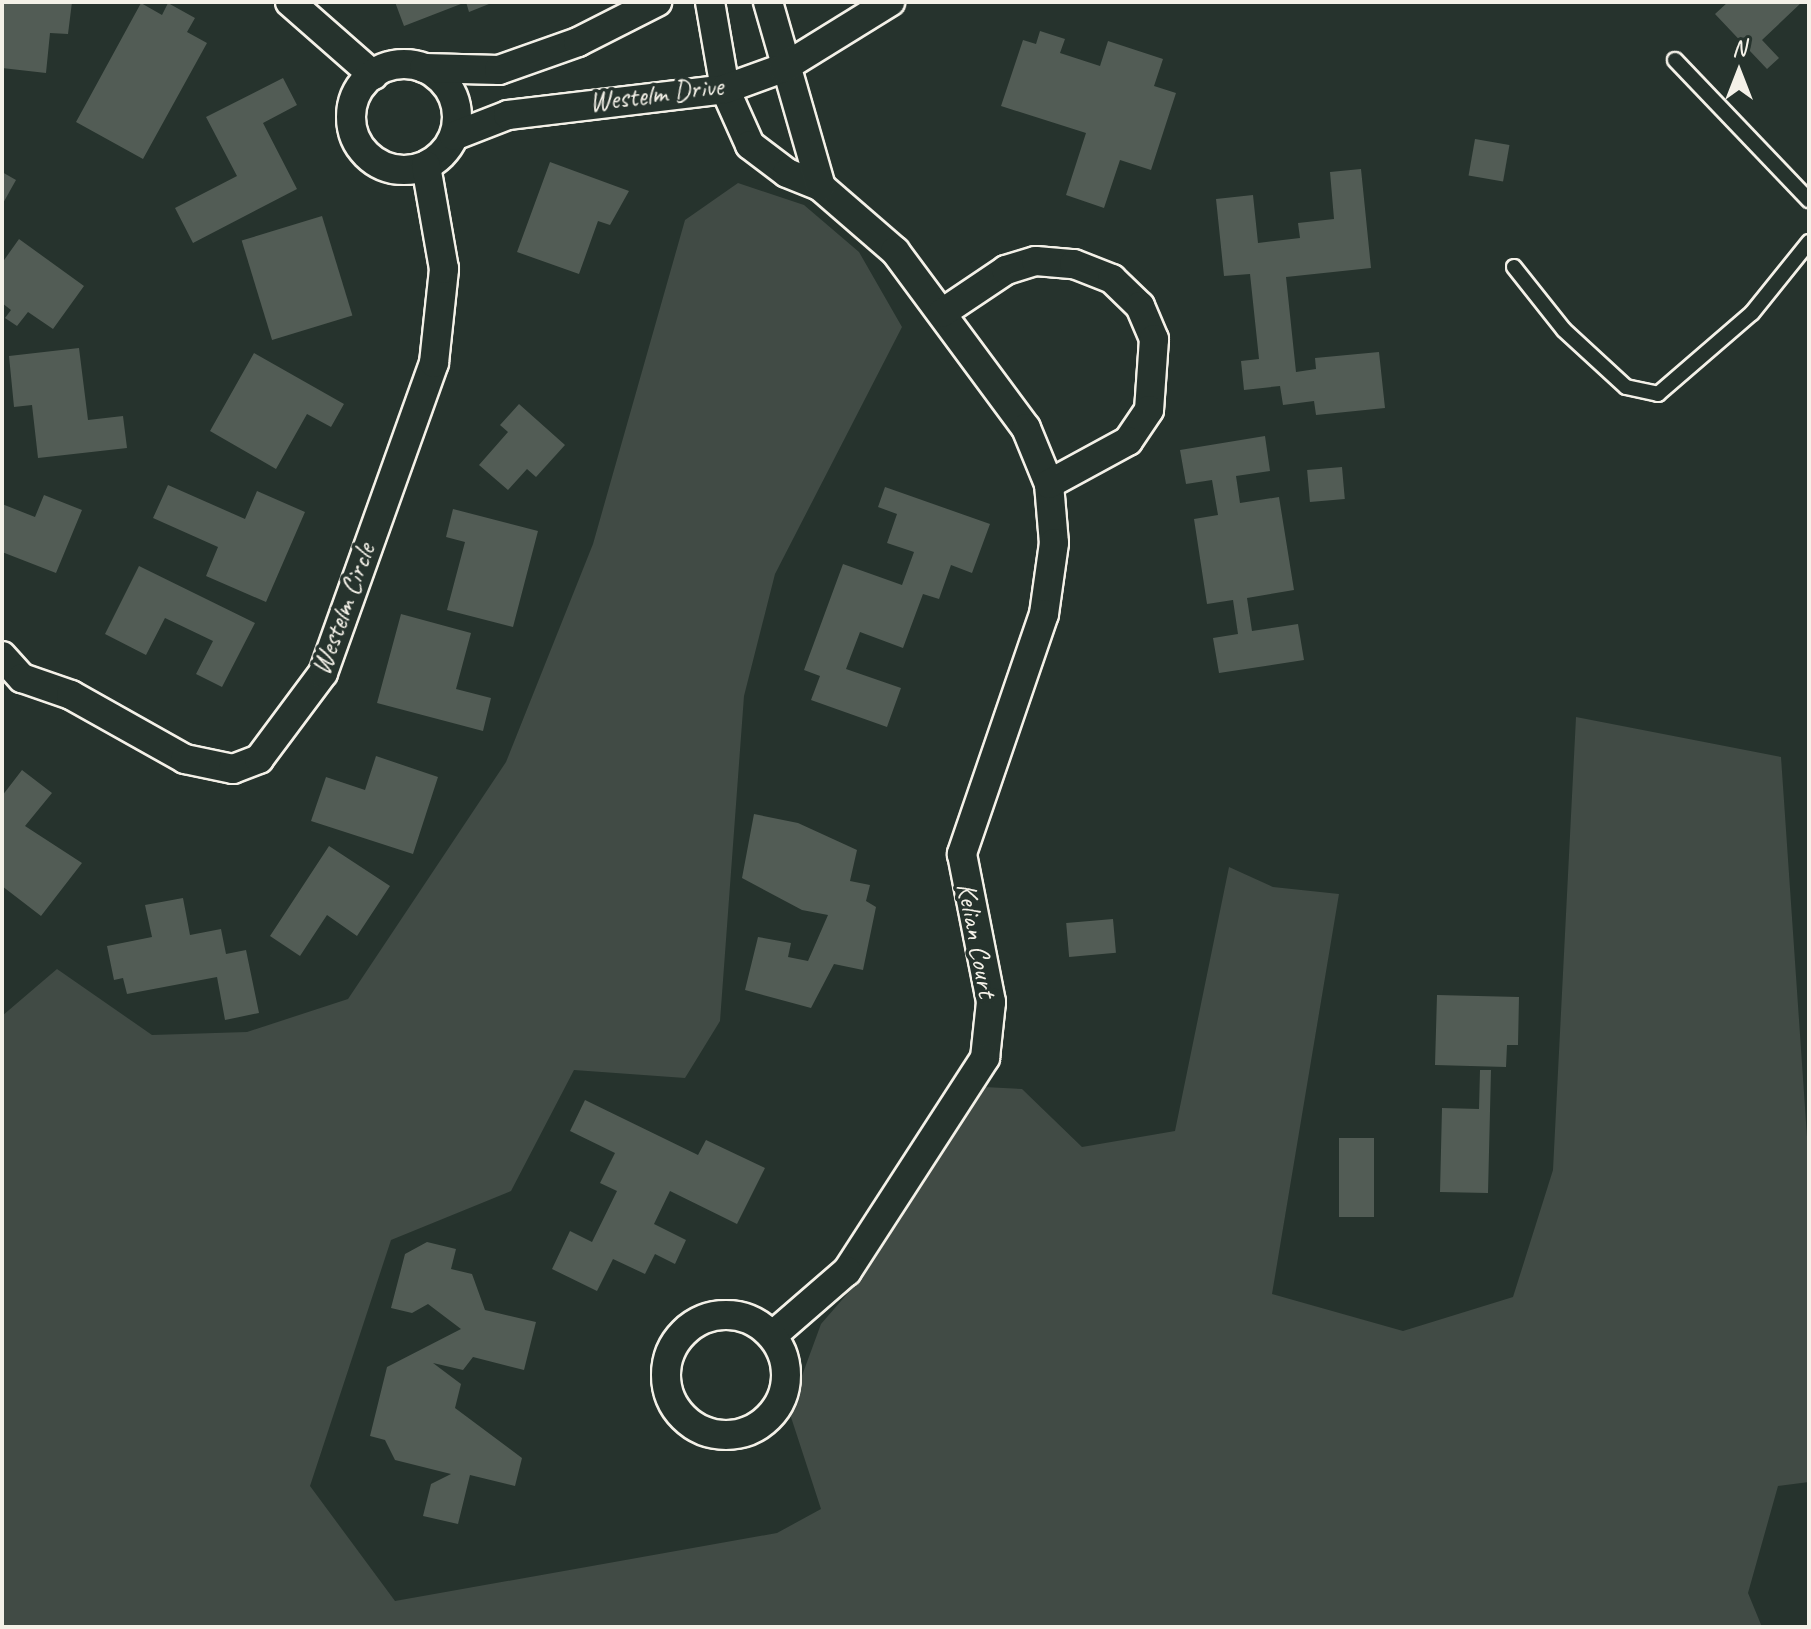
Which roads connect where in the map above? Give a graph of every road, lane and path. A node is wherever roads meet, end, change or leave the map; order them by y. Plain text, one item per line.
1 (290, 2) edge
2 (657, 2) edge
3 (710, 2) edge
4 (768, 2) edge
5 (890, 2) edge
6 (1675, 60) dead end
7 (423, 68) junction
8 (783, 68) junction
9 (373, 75) junction
10 (725, 89) junction
11 (454, 136) junction
12 (426, 166) junction
13 (821, 187) junction
14 (1809, 200) edge
15 (1809, 242) edge
16 (1514, 267) dead end
17 (942, 313) junction
18 (1049, 484) junction
19 (2, 656) edge
20 (772, 1336) junction

1 - 9 street
2 - 7 street
3 - 10 street, Kelian Court
4 - 8 street
5 - 8 street, Westelm Drive
6 - 14 lane
7 - 9 street
7 - 11 street
8 - 10 street, Westelm Drive
8 - 13 street
9 - 12 street
10 - 11 street, Westelm Drive
10 - 13 street, Kelian Court
11 - 12 street
12 - 19 street, Westelm Circle
13 - 17 street, Kelian Court
15 - 16 lane
17 - 18 street, Kelian Court
17 - 18 street
18 - 20 street, Kelian Court
20 - 20 street

